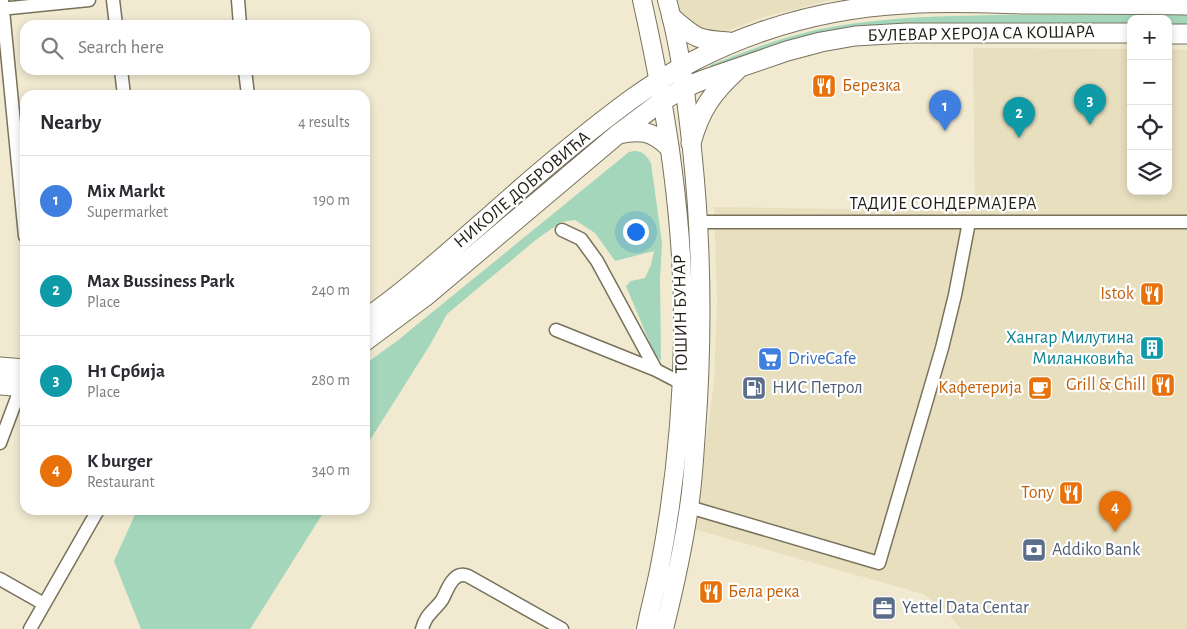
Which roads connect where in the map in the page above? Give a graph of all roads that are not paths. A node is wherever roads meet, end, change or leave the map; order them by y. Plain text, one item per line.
1 (89, 0) edge
2 (114, 0) edge
3 (238, 0) edge
4 (642, 0) edge
5 (667, 0) edge
6 (1187, 5) edge
7 (1, 6) edge
8 (672, 18) junction
9 (116, 20) edge
10 (240, 20) edge
11 (1127, 33) edge
12 (1172, 34) edge
13 (1187, 34) edge
14 (733, 42) junction
15 (682, 66) junction
16 (742, 66) junction
17 (122, 75) edge
18 (246, 75) edge
19 (660, 81) junction
20 (686, 87) junction
21 (123, 90) edge
22 (247, 90) edge
23 (662, 101) junction
24 (618, 134) junction
25 (691, 143) junction
26 (669, 147) junction
27 (20, 188) edge
28 (698, 222) junction
29 (969, 222) junction
30 (1187, 222) edge
31 (562, 230) dead end
32 (370, 316) edge
33 (556, 330) dead end
34 (370, 337) edge
35 (0, 367) edge
36 (656, 370) junction
37 (20, 377) edge
38 (20, 380) edge
39 (682, 383) junction
40 (0, 385) edge
41 (20, 390) edge
42 (0, 443) edge
43 (689, 507) junction
44 (95, 515) edge
45 (0, 579) edge
46 (44, 604) junction
47 (30, 629) edge
48 (422, 629) edge
49 (562, 629) edge
50 (646, 629) edge
51 (664, 629) edge

1 - 7 street
2 - 9 street
3 - 10 street
4 - 19 main road, ТОШИН БУНАР
5 - 8 main road, ТОШИН БУНАР
6 - 14 main road, БУЛЕВАР ХЕРОЈА СА КОШАРА
7 - 27 street
8 - 14 main road
8 - 15 main road, ТОШИН БУНАР
11 - 16 main road, БУЛЕВАР ХЕРОЈА СА КОШАРА
12 - 13 main road
14 - 15 main road, БУЛЕВАР ХЕРОЈА СА КОШАРА
15 - 19 main road, НИКОЛЕ ДОБРОВИЋА
15 - 20 main road, ТОШИН БУНАР
16 - 20 main road, БУЛЕВАР ХЕРОЈА СА КОШАРА
16 - 25 main road
17 - 21 street
18 - 22 street
19 - 23 main road, ТОШИН БУНАР
19 - 32 main road, НИКОЛЕ ДОБРОВИЋА
20 - 23 main road, БУЛЕВАР ХЕРОЈА СА КОШАРА
20 - 25 main road, ТОШИН БУНАР
23 - 24 main road, НИКОЛЕ ДОБРОВИЋА
23 - 26 main road, ТОШИН БУНАР
24 - 26 main road
24 - 34 main road, НИКОЛЕ ДОБРОВИЋА
25 - 28 main road, ТОШИН БУНАР
26 - 39 main road, ТОШИН БУНАР
28 - 29 street, ТАДИЈЕ СОНДЕРМАЈЕРА
28 - 43 main road, ТОШИН БУНАР
29 - 30 street, ТАДИЈЕ СОНДЕРМАЈЕРА
29 - 43 street
31 - 36 street
33 - 36 street
35 - 37 main road
36 - 39 street
38 - 40 main road
39 - 50 main road, ТОШИН БУНАР
41 - 42 street
43 - 51 main road, ТОШИН БУНАР
44 - 46 street
45 - 46 street
46 - 47 street
48 - 49 street

